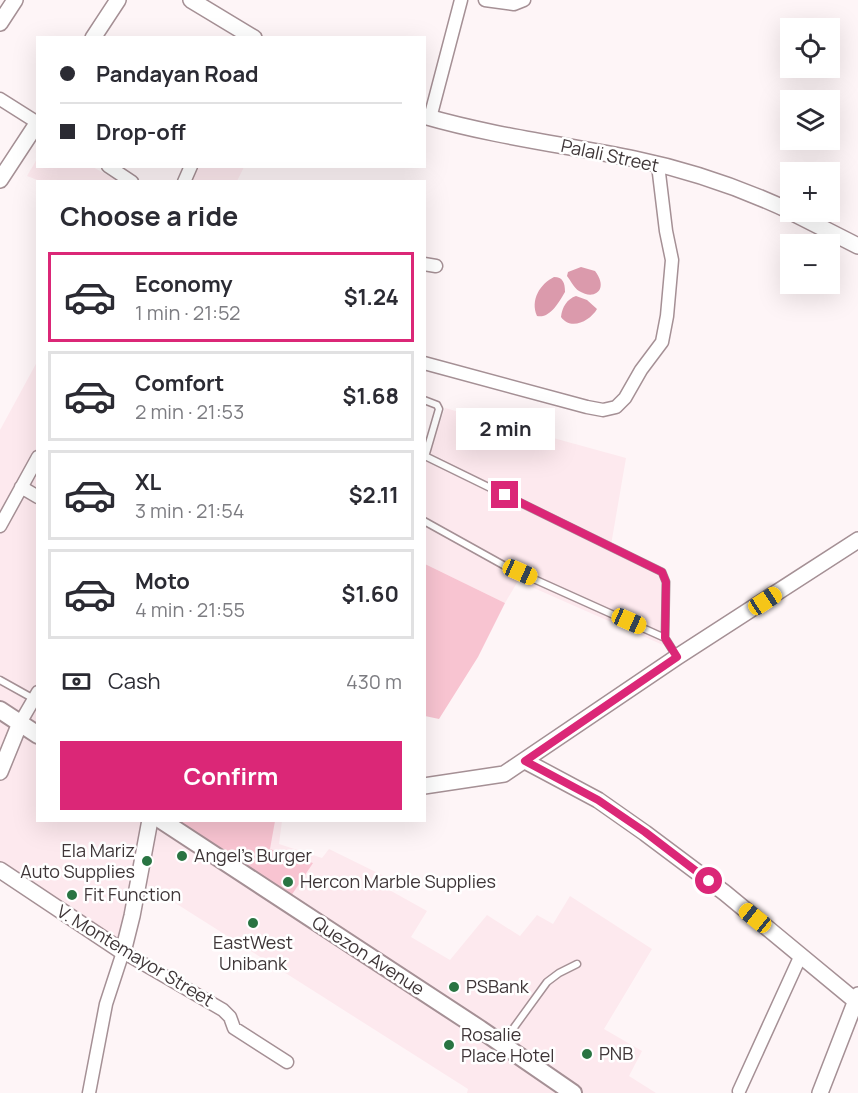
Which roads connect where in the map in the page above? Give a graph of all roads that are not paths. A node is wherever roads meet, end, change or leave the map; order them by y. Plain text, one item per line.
1 (15, 0) edge
2 (118, 0) edge
3 (191, 0) edge
4 (460, 0) edge
5 (485, 0) edge
6 (524, 0) edge
7 (0, 23) edge
8 (94, 36) edge
9 (251, 36) edge
10 (0, 99) edge
11 (427, 117) edge
12 (36, 122) edge
13 (36, 125) edge
14 (658, 165) junction
15 (111, 168) edge
16 (0, 180) edge
17 (129, 180) edge
18 (780, 206) edge
19 (812, 222) edge
20 (858, 246) edge
21 (426, 364) edge
22 (426, 401) edge
23 (426, 454) edge
24 (426, 457) edge
25 (36, 461) edge
26 (21, 487) junction
27 (36, 496) edge
28 (426, 522) edge
29 (0, 526) edge
30 (858, 540) edge
31 (665, 638) junction
32 (677, 657) junction
33 (0, 680) edge
34 (36, 695) edge
35 (0, 710) edge
36 (20, 723) junction
37 (36, 734) edge
38 (525, 761) junction
39 (0, 772) edge
40 (426, 786) edge
41 (150, 822) edge
42 (164, 822) edge
43 (0, 870) edge
44 (123, 952) junction
45 (801, 955) junction
46 (577, 964) dead end
47 (857, 999) edge
48 (502, 1045) junction
49 (287, 1062) dead end
50 (739, 1091) dead end
51 (89, 1093) edge
52 (573, 1093) edge
53 (820, 1093) edge

1 - 7 street
2 - 8 street
3 - 9 street
4 - 11 street
5 - 6 street
10 - 12 street
11 - 14 street, Palali Street
13 - 16 street
14 - 18 street, Palali Street
14 - 21 street
15 - 17 street
19 - 20 street, Palali Street
22 - 23 lane
24 - 31 lane
25 - 26 street
26 - 27 street
26 - 29 street
28 - 31 lane
30 - 32 street
31 - 32 lane
32 - 38 street
33 - 34 lane
34 - 36 street
35 - 36 main road
36 - 37 main road
36 - 39 street
38 - 40 street
38 - 45 street
41 - 44 street
42 - 48 main road, Quezon Avenue
43 - 44 street, V. Montemayor Street
44 - 49 street, V. Montemayor Street
44 - 51 street
45 - 47 street
45 - 50 street
46 - 48 lane
47 - 53 street
48 - 52 main road, Quezon Avenue

